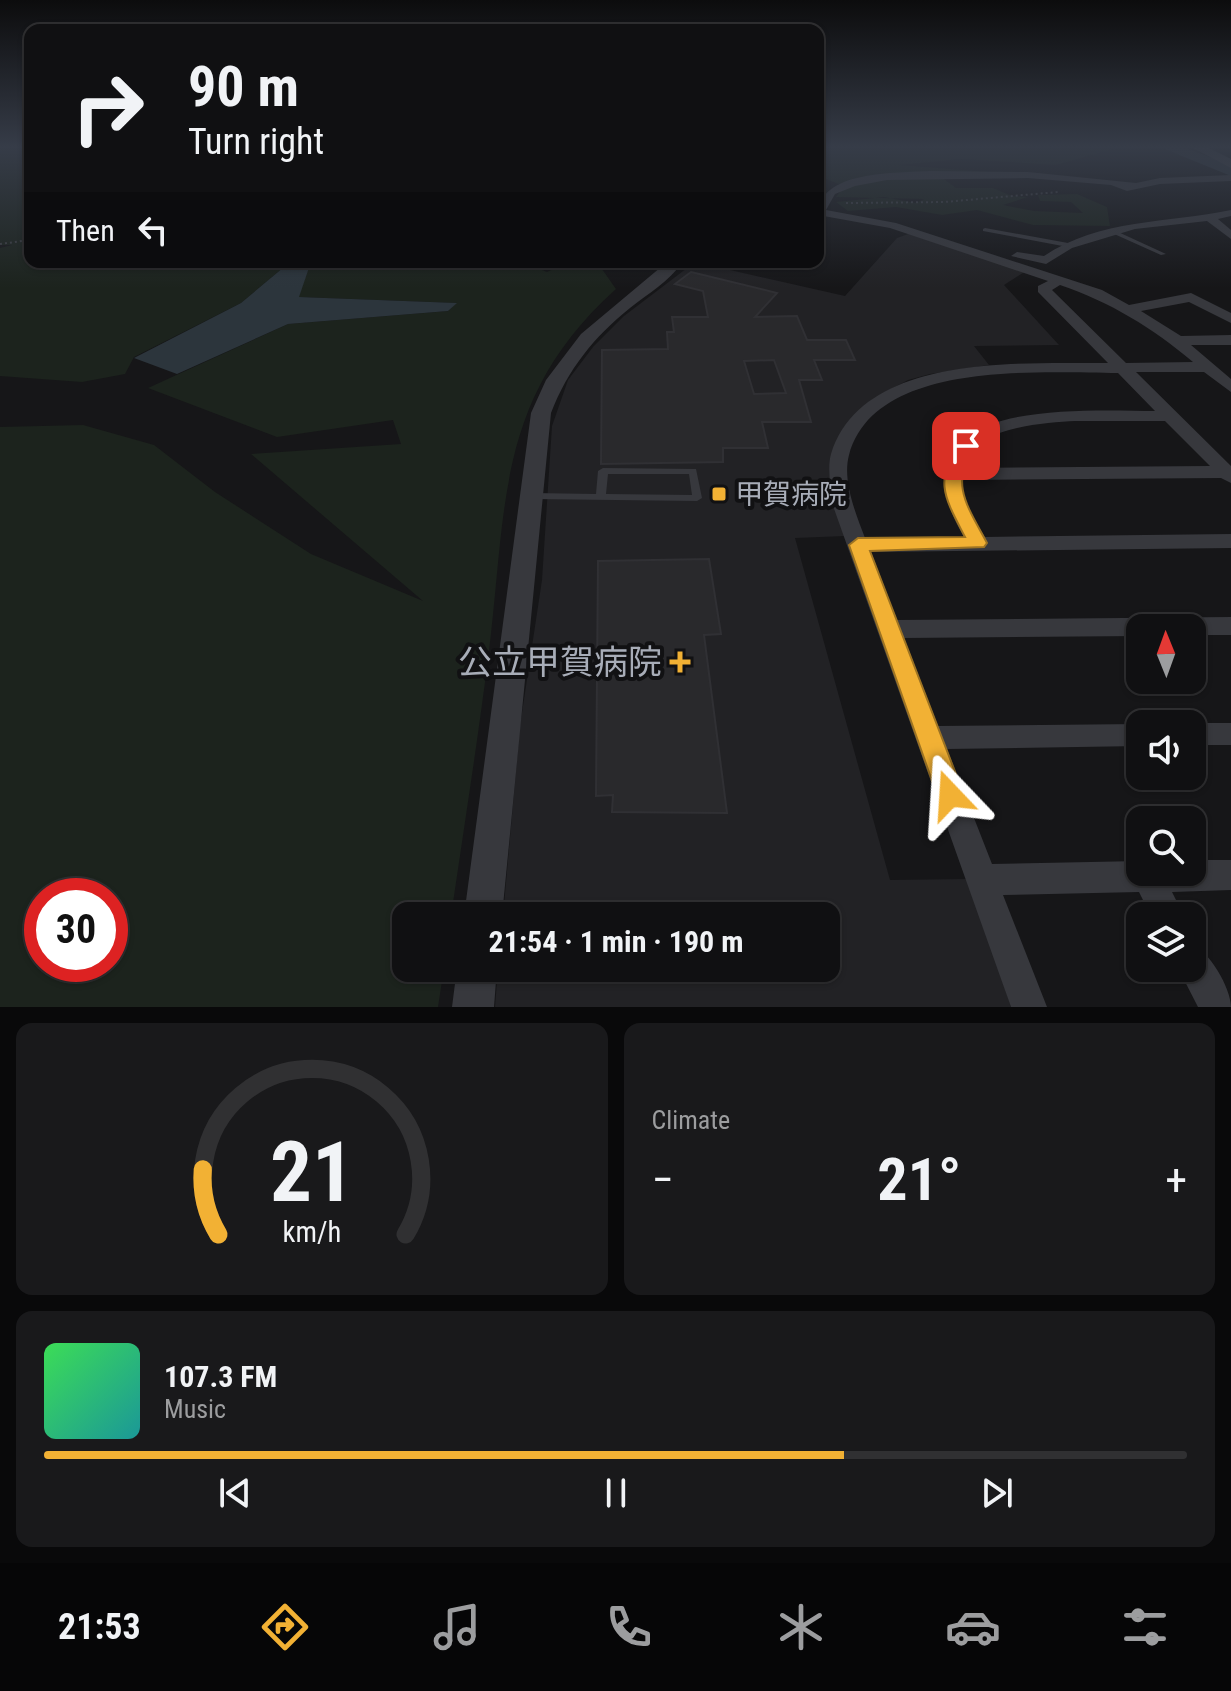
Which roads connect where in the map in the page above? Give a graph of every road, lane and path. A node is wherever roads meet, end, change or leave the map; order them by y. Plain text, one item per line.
1 (1036, 194) edge
2 (824, 209) edge
3 (824, 210) edge
4 (1231, 213) edge
5 (1212, 217) junction
6 (985, 230) dead end
7 (1114, 232) junction
8 (1231, 235) edge
9 (24, 241) edge
10 (0, 244) edge
11 (1068, 245) junction
12 (964, 248) junction
13 (1163, 254) dead end
14 (668, 268) edge
15 (1060, 280) junction
16 (1129, 309) junction
17 (1231, 319) edge
18 (1231, 340) edge
19 (1178, 341) junction
20 (1208, 367) junction
21 (1122, 368) junction
22 (1231, 387) edge
23 (1171, 416) junction
24 (952, 474) junction
25 (1229, 474) edge
26 (601, 494) junction
27 (532, 496) junction
28 (1231, 541) edge
29 (978, 543) junction
30 (858, 545) junction
31 (1231, 626) edge
32 (889, 629) junction
33 (1206, 734) edge
34 (1231, 734) edge
35 (1126, 735) edge
36 (929, 738) junction
37 (1206, 875) edge
38 (1231, 875) edge
39 (1126, 877) edge
40 (982, 880) junction
41 (485, 902) edge
42 (476, 982) edge
43 (1203, 982) edge
44 (473, 1007) edge
45 (1029, 1007) edge
46 (1217, 1007) edge

1 - 2 path
3 - 12 street
4 - 5 street
5 - 7 street
5 - 8 street
6 - 11 lane
7 - 11 street
7 - 13 lane
9 - 10 path
11 - 12 street
12 - 15 street
14 - 27 street
15 - 16 street
15 - 21 street
16 - 17 street
16 - 19 street
18 - 19 street
19 - 20 street
20 - 21 street
20 - 22 street
21 - 23 street
21 - 30 street
23 - 24 street
23 - 25 street
24 - 25 street
24 - 29 street
26 - 26 lane
26 - 27 lane
27 - 41 street
28 - 29 street
29 - 30 street
30 - 32 street
31 - 32 street
32 - 36 street
33 - 34 street
35 - 36 street
36 - 40 street
37 - 38 street
39 - 40 street
40 - 45 street
42 - 44 street
43 - 46 street

